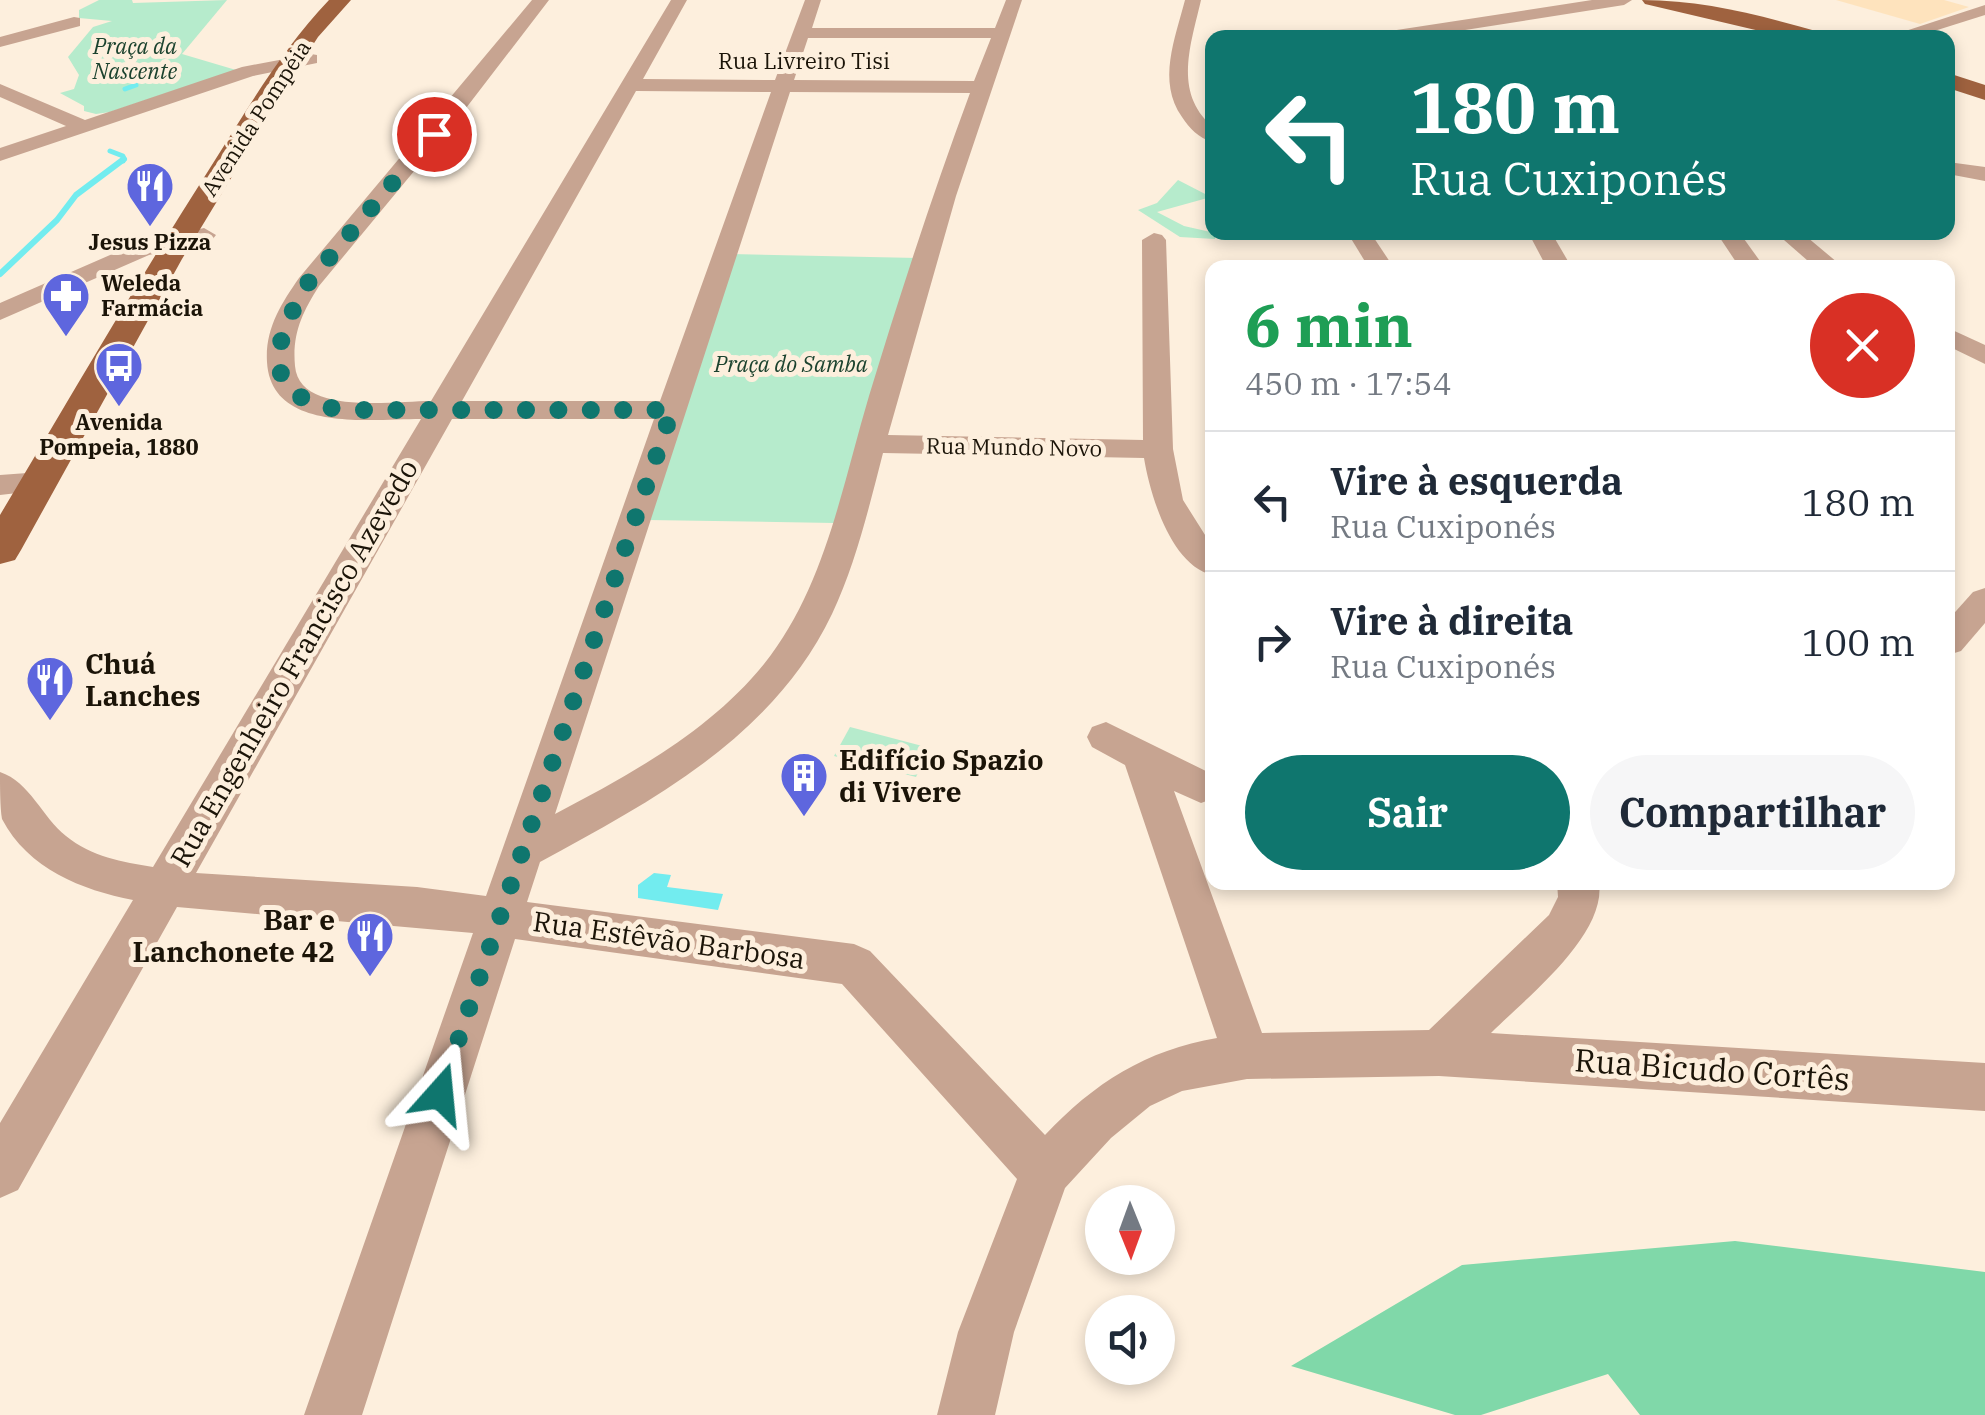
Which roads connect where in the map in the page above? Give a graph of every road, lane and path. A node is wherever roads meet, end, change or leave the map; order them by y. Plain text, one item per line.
1 (541, 0) edge
2 (679, 0) edge
3 (813, 0) edge
4 (1014, 0) edge
5 (1194, 0) edge
6 (1624, 0) edge
7 (1652, 0) edge
8 (1985, 10) edge
9 (333, 11) edge
10 (74, 22) dead end
11 (1443, 30) edge
12 (1788, 30) edge
13 (1919, 30) edge
14 (802, 33) junction
15 (1000, 33) junction
16 (0, 42) edge
17 (1200, 64) dead end
18 (297, 65) junction
19 (1178, 65) junction
20 (1955, 82) edge
21 (629, 86) junction
22 (784, 86) junction
23 (980, 87) junction
24 (0, 90) edge
25 (1985, 93) edge
26 (1205, 100) edge
27 (1181, 102) junction
28 (85, 127) junction
29 (1205, 128) edge
30 (0, 154) edge
31 (1955, 169) edge
32 (1985, 174) edge
33 (1154, 240) dead end
34 (1796, 240) edge
35 (186, 247) junction
36 (1822, 260) edge
37 (0, 312) edge
38 (1955, 340) edge
39 (1985, 356) edge
40 (438, 410) junction
41 (672, 410) junction
42 (870, 444) junction
43 (1158, 450) junction
44 (41, 482) junction
45 (0, 484) edge
46 (0, 550) edge
47 (1205, 557) edge
48 (1985, 600) edge
49 (1955, 634) edge
50 (1201, 787) dead end
51 (0, 788) edge
52 (524, 851) junction
53 (166, 888) junction
54 (1579, 890) edge
55 (500, 916) junction
56 (1438, 1053) junction
57 (1247, 1056) junction
58 (1985, 1087) edge
59 (0, 1172) edge
60 (1045, 1172) junction
61 (333, 1415) edge
62 (966, 1415) edge

1 - 40 street
2 - 21 street, Rua Engenheiro Francisco Azevedo
3 - 14 street
4 - 15 street
5 - 19 street
6 - 11 street
7 - 12 main road
8 - 13 street
9 - 18 main road, Avenida Pompéia
10 - 16 street
14 - 15 street
14 - 22 street
15 - 23 street
17 - 19 street
18 - 28 street
18 - 35 main road, Avenida Pompéia
19 - 27 street
20 - 25 main road
21 - 22 street, Rua Livreiro Tisi
21 - 40 street, Rua Engenheiro Francisco Azevedo
22 - 23 street, Rua Livreiro Tisi
22 - 41 street
23 - 42 street
24 - 28 street
26 - 27 street
27 - 29 street
28 - 30 street
31 - 32 street
33 - 43 street
34 - 36 street
35 - 37 street
35 - 44 main road, Avenida Pompéia
38 - 39 street
40 - 41 street
40 - 53 street, Rua Engenheiro Francisco Azevedo
41 - 52 street
42 - 43 street, Rua Mundo Novo
42 - 52 street
43 - 47 street
44 - 45 street
44 - 46 main road, Avenida Pompéia
48 - 49 street
50 - 57 street
51 - 53 street, Rua Estêvão Barbosa
52 - 55 street
53 - 55 street, Rua Estêvão Barbosa
53 - 59 street, Rua Engenheiro Francisco Azevedo
54 - 56 street
55 - 60 street, Rua Estêvão Barbosa
55 - 61 street
56 - 57 street, Rua Bicudo Cortês
56 - 58 street, Rua Bicudo Cortês
57 - 60 street, Rua Bicudo Cortês
60 - 62 street

